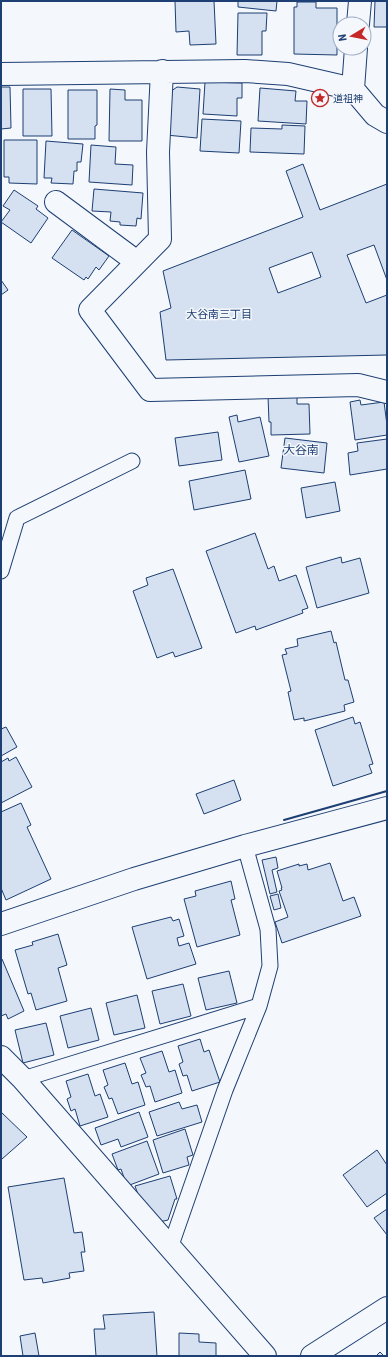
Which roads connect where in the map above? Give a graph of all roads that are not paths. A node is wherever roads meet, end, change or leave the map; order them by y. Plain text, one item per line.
1 (360, 1) edge
2 (359, 16) edge
3 (355, 56) edge
4 (162, 71) junction
5 (1, 74) edge
6 (353, 89) junction
7 (387, 122) edge
8 (56, 202) dead end
9 (137, 262) junction
10 (387, 392) edge
11 (132, 461) dead end
12 (1, 571) edge
13 (387, 808) edge
14 (245, 846) junction
15 (1, 924) edge
16 (259, 1006) junction
17 (1, 1057) edge
18 (23, 1079) junction
19 (170, 1248) junction
20 (387, 1308) edge
21 (265, 1356) edge
22 (312, 1356) edge

1 - 2 street
3 - 6 street
4 - 5 street
4 - 6 street
4 - 9 street
6 - 7 street
8 - 9 street
9 - 10 street
11 - 12 lane
13 - 14 street
14 - 15 street
14 - 16 lane
16 - 18 lane
16 - 19 lane
17 - 18 street
18 - 19 street
19 - 21 street
20 - 22 street

